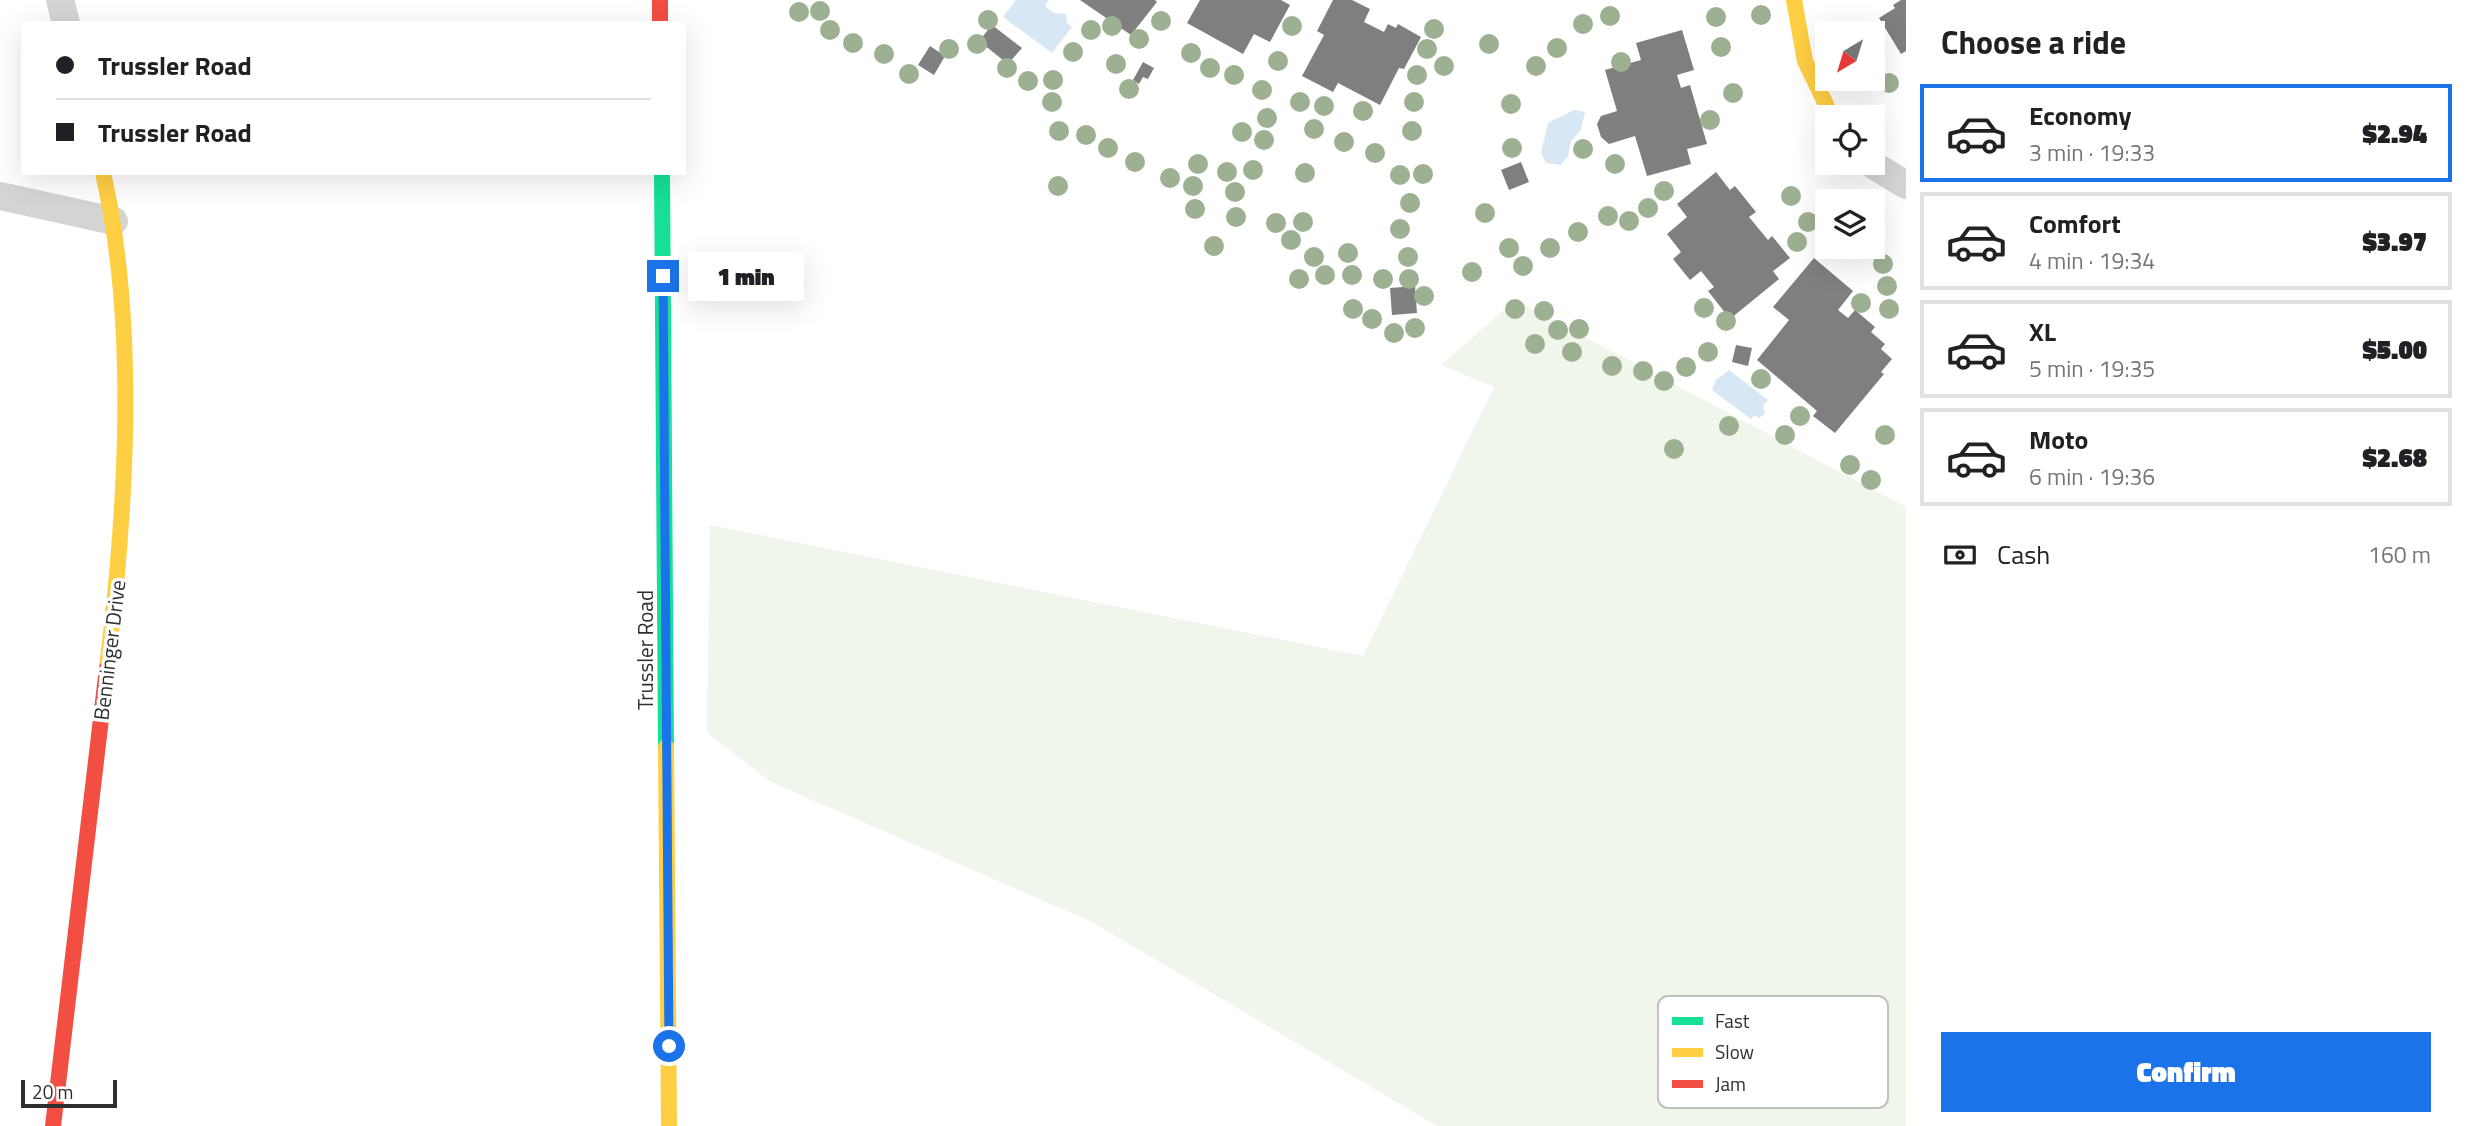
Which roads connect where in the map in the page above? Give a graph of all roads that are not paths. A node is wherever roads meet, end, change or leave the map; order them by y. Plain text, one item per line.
1 (60, 0) edge
2 (660, 0) edge
3 (1794, 0) edge
4 (65, 21) edge
5 (660, 21) edge
6 (1824, 105) edge
7 (1885, 173) edge
8 (103, 175) edge
9 (662, 175) edge
10 (1906, 186) edge
11 (0, 196) edge
12 (114, 220) junction
13 (53, 1126) edge
14 (670, 1126) edge

1 - 4 street
2 - 5 street
3 - 6 street
7 - 10 street
8 - 12 street, Benninger Drive
9 - 14 street, Trussler Road
11 - 12 street
12 - 13 street, Benninger Drive

